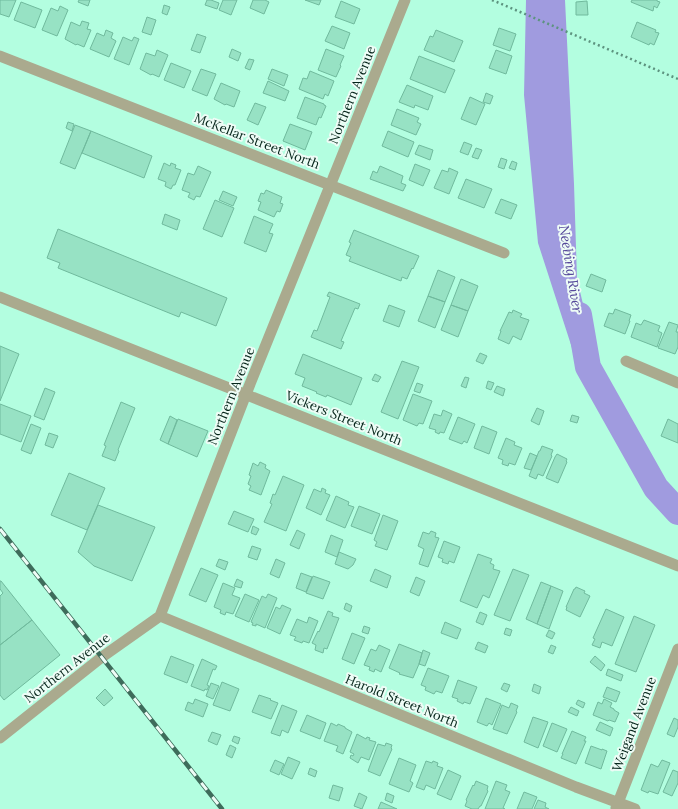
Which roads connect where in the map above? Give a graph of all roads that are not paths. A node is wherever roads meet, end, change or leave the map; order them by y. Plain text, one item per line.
1 (405, 0) edge
2 (0, 56) edge
3 (330, 185) junction
4 (504, 254) dead end
5 (0, 297) edge
6 (626, 361) dead end
7 (678, 383) edge
8 (246, 394) junction
9 (678, 566) edge
10 (160, 616) junction
11 (678, 649) edge
12 (676, 666) edge
13 (0, 738) edge
14 (617, 806) edge
15 (635, 809) edge

1 - 3 street, Northern Avenue
2 - 3 street, McKellar Street North
3 - 4 street, McKellar Street North
3 - 8 street, Northern Avenue
5 - 8 street, Vickers Street North
6 - 7 street
8 - 9 street, Vickers Street North
8 - 10 street, Northern Avenue
10 - 13 street, Northern Avenue
10 - 14 street, Harold Street North
11 - 12 street, Weigand Avenue
12 - 14 street, Weigand Avenue
14 - 15 street, Harold Street North

